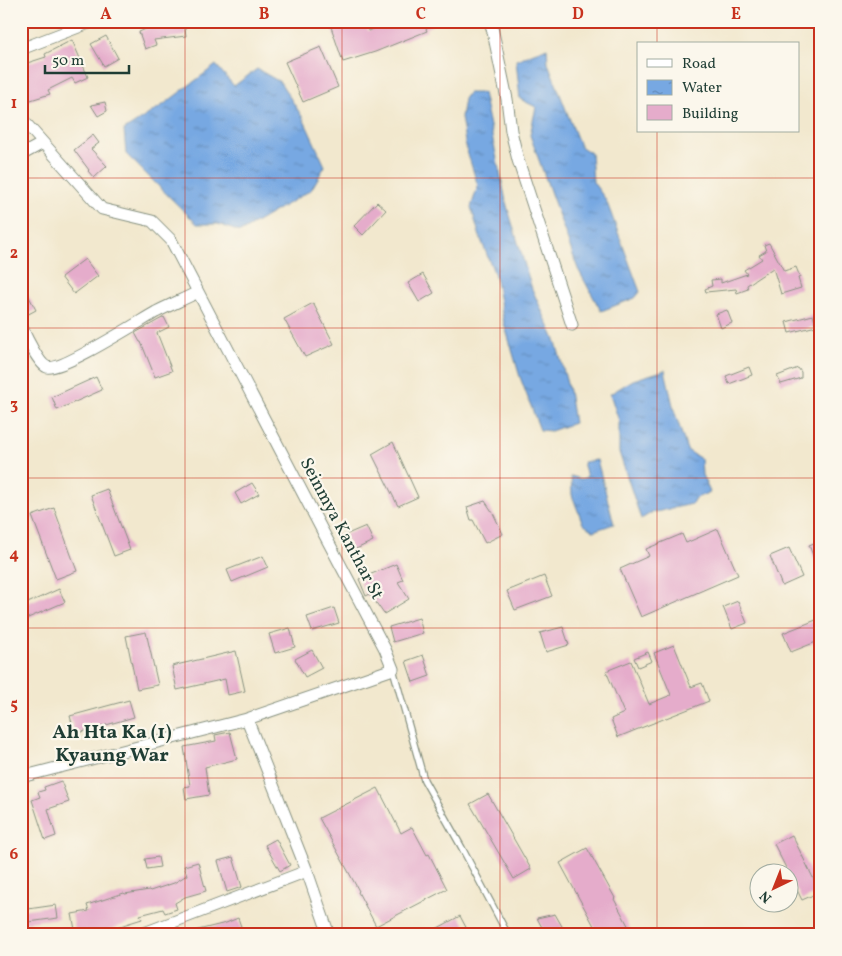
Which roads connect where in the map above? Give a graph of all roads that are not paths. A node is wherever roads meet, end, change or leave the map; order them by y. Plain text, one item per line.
1 (94, 21) edge
2 (490, 21) edge
3 (21, 49) edge
4 (21, 118) edge
5 (43, 143) junction
6 (21, 155) edge
7 (198, 292) junction
8 (572, 325) dead end
9 (22, 328) edge
10 (393, 670) junction
11 (247, 719) junction
12 (21, 777) edge
13 (307, 871) junction
14 (140, 935) edge
15 (329, 935) edge
16 (508, 935) edge

1 - 3 street
2 - 8 street
4 - 5 street, Seinmya Kanthar St
5 - 6 street
5 - 7 street, Seinmya Kanthar St
7 - 9 street
7 - 10 street, Seinmya Kanthar St
10 - 11 street
10 - 16 lane
11 - 12 street
11 - 13 street
13 - 14 street
13 - 15 street

